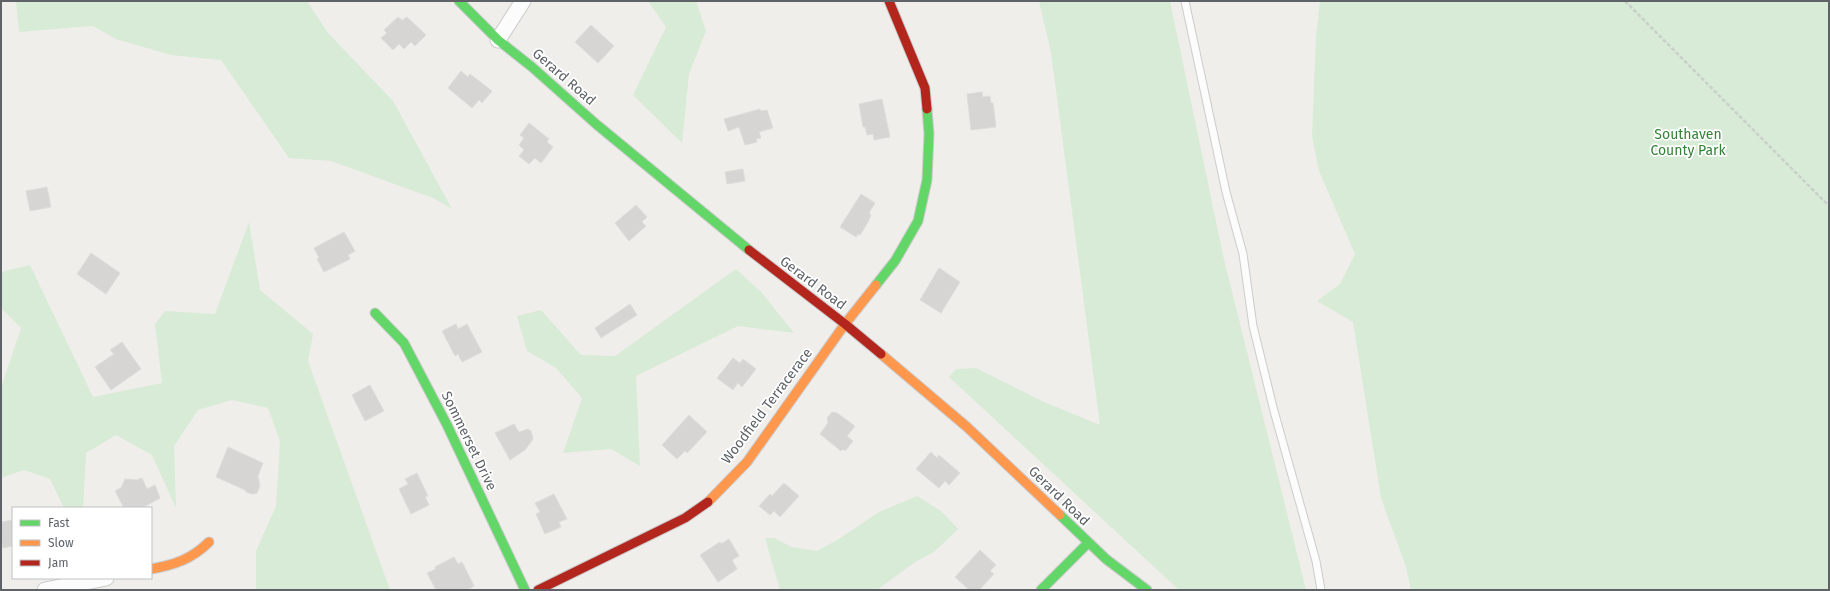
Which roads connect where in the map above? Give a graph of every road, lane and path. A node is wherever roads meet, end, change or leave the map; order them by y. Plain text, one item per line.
1 (459, 1) edge
2 (523, 1) edge
3 (890, 1) edge
4 (1185, 1) edge
5 (1625, 1) edge
6 (498, 40) junction
7 (1829, 206) edge
8 (375, 313) dead end
9 (845, 324) junction
10 (209, 542) dead end
11 (1088, 543) junction
12 (152, 569) edge
13 (101, 579) edge
14 (45, 590) edge
15 (525, 590) edge
16 (538, 590) edge
17 (1041, 590) edge
18 (1147, 590) edge
19 (1321, 590) edge

1 - 6 street, Gerard Road
2 - 6 street
3 - 9 street, Woodfield Terracerace
4 - 19 lane
5 - 7 path
6 - 9 street, Gerard Road
8 - 15 street, Sommerset Drive
9 - 11 street, Gerard Road
9 - 16 street, Woodfield Terracerace
10 - 12 street
11 - 17 street
11 - 18 street, Gerard Road
13 - 14 street

